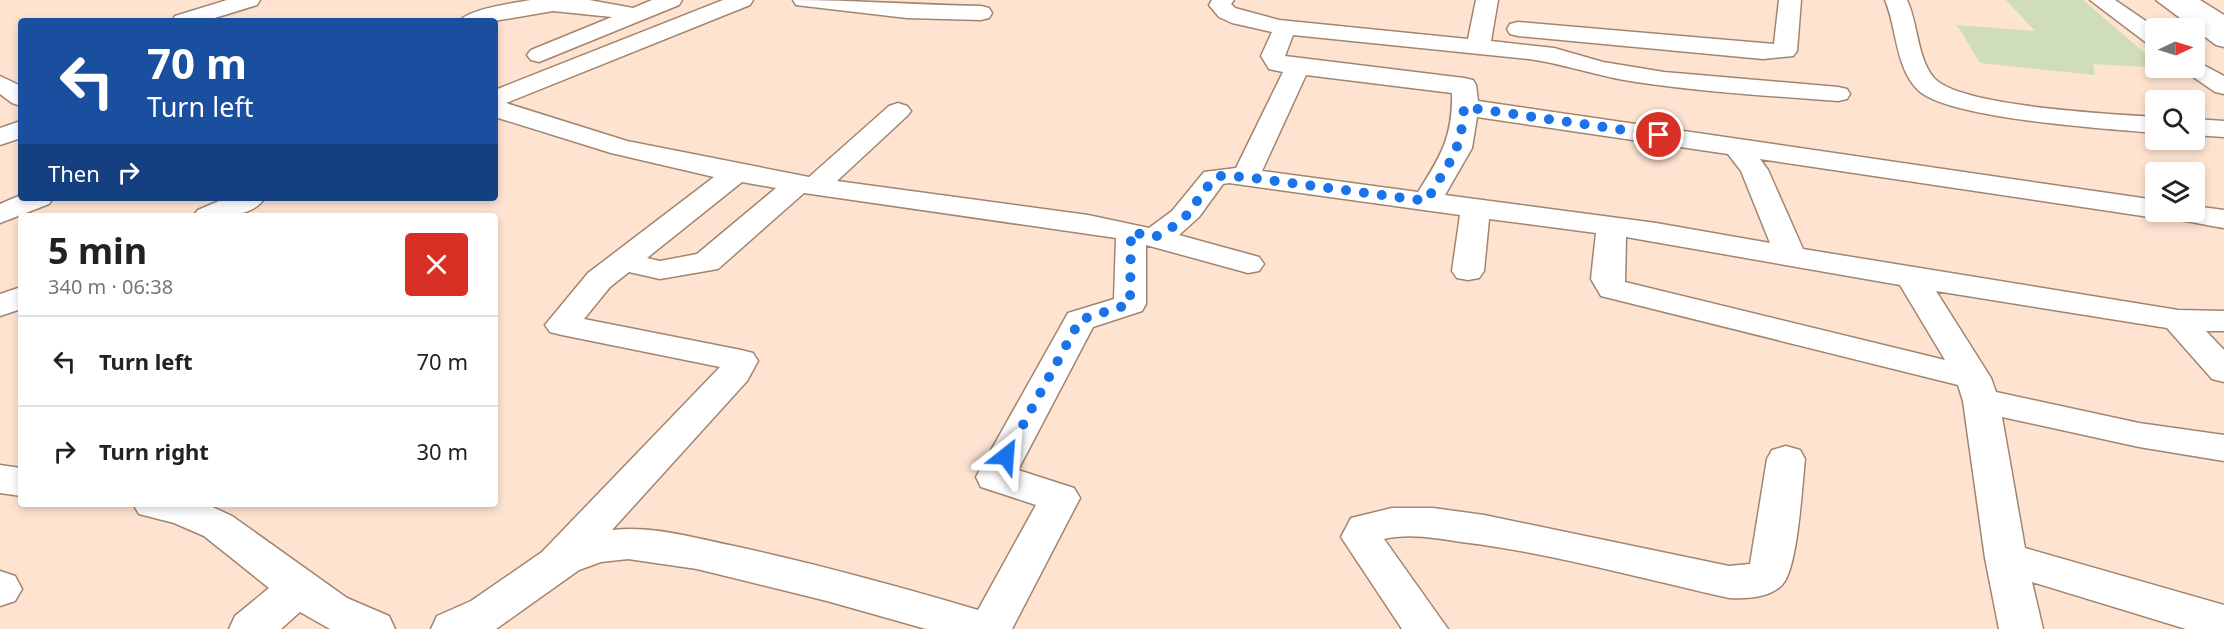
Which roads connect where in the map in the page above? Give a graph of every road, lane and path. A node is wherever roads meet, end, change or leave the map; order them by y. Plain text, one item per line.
1 (249, 0) edge
2 (671, 0) edge
3 (742, 0) edge
4 (804, 0) edge
5 (1223, 0) edge
6 (1487, 0) edge
7 (1790, 0) edge
8 (1896, 0) edge
9 (2101, 0) edge
10 (2186, 0) edge
11 (2158, 3) edge
12 (981, 13) dead end
13 (635, 15) junction
14 (192, 18) edge
15 (481, 18) edge
16 (2174, 18) edge
17 (1286, 26) junction
18 (2224, 26) edge
19 (2145, 31) edge
20 (1473, 39) junction
21 (2224, 40) edge
22 (2205, 43) edge
23 (539, 55) dead end
24 (2224, 56) edge
25 (1297, 68) junction
26 (18, 74) edge
27 (2205, 74) edge
28 (0, 81) edge
29 (2224, 87) edge
30 (1838, 94) dead end
31 (18, 96) edge
32 (1464, 97) junction
33 (498, 98) edge
34 (498, 109) edge
35 (898, 111) dead end
36 (2145, 123) edge
37 (2205, 128) edge
38 (2224, 129) edge
39 (18, 130) edge
40 (0, 137) edge
41 (1735, 146) junction
42 (736, 173) junction
43 (1245, 177) junction
44 (808, 184) junction
45 (32, 201) edge
46 (1427, 201) junction
47 (1476, 207) junction
48 (2145, 207) edge
49 (0, 214) edge
50 (2205, 216) edge
51 (2224, 219) edge
52 (1612, 226) junction
53 (1143, 235) junction
54 (1790, 255) junction
55 (621, 261) junction
56 (1248, 264) dead end
57 (1468, 271) dead end
58 (1912, 278) junction
59 (18, 298) edge
60 (0, 306) edge
61 (2178, 320) junction
62 (2224, 321) edge
63 (2224, 371) edge
64 (1977, 390) junction
65 (2224, 448) edge
66 (1786, 459) dead end
67 (0, 479) edge
68 (18, 482) edge
69 (166, 507) edge
70 (2006, 558) junction
71 (557, 563) junction
72 (298, 588) junction
73 (2224, 623) edge
74 (251, 629) edge
75 (373, 629) edge
76 (453, 629) edge
77 (983, 629) edge
78 (990, 629) edge
79 (1426, 629) edge
80 (2020, 629) edge

1 - 14 main road
2 - 13 main road
3 - 33 main road
4 - 12 main road
5 - 17 main road
6 - 20 main road
7 - 20 main road
8 - 36 main road
9 - 19 main road
10 - 18 main road
11 - 16 main road
11 - 21 main road
13 - 15 main road
13 - 23 main road
17 - 20 main road
17 - 25 main road
20 - 30 main road
20 - 32 main road
22 - 24 main road
25 - 32 main road
25 - 43 main road
26 - 28 main road
27 - 29 main road
28 - 31 main road
32 - 41 main road
32 - 46 main road
34 - 42 main road
35 - 44 main road
37 - 38 main road
39 - 40 main road
41 - 48 main road
41 - 54 main road
42 - 44 main road
42 - 55 main road
43 - 46 main road
43 - 53 main road
44 - 53 main road
44 - 55 main road
45 - 49 main road
46 - 47 main road
47 - 52 main road
47 - 57 main road
50 - 51 main road
52 - 54 main road
52 - 64 main road
53 - 56 main road
53 - 78 main road
54 - 58 main road
55 - 71 main road
58 - 61 main road
58 - 64 main road
59 - 60 main road
61 - 62 main road
61 - 63 main road
64 - 65 main road
64 - 70 main road
66 - 79 main road
67 - 68 main road
69 - 72 main road
70 - 73 main road
70 - 80 main road
71 - 76 main road
71 - 77 main road
72 - 74 main road
72 - 75 main road

